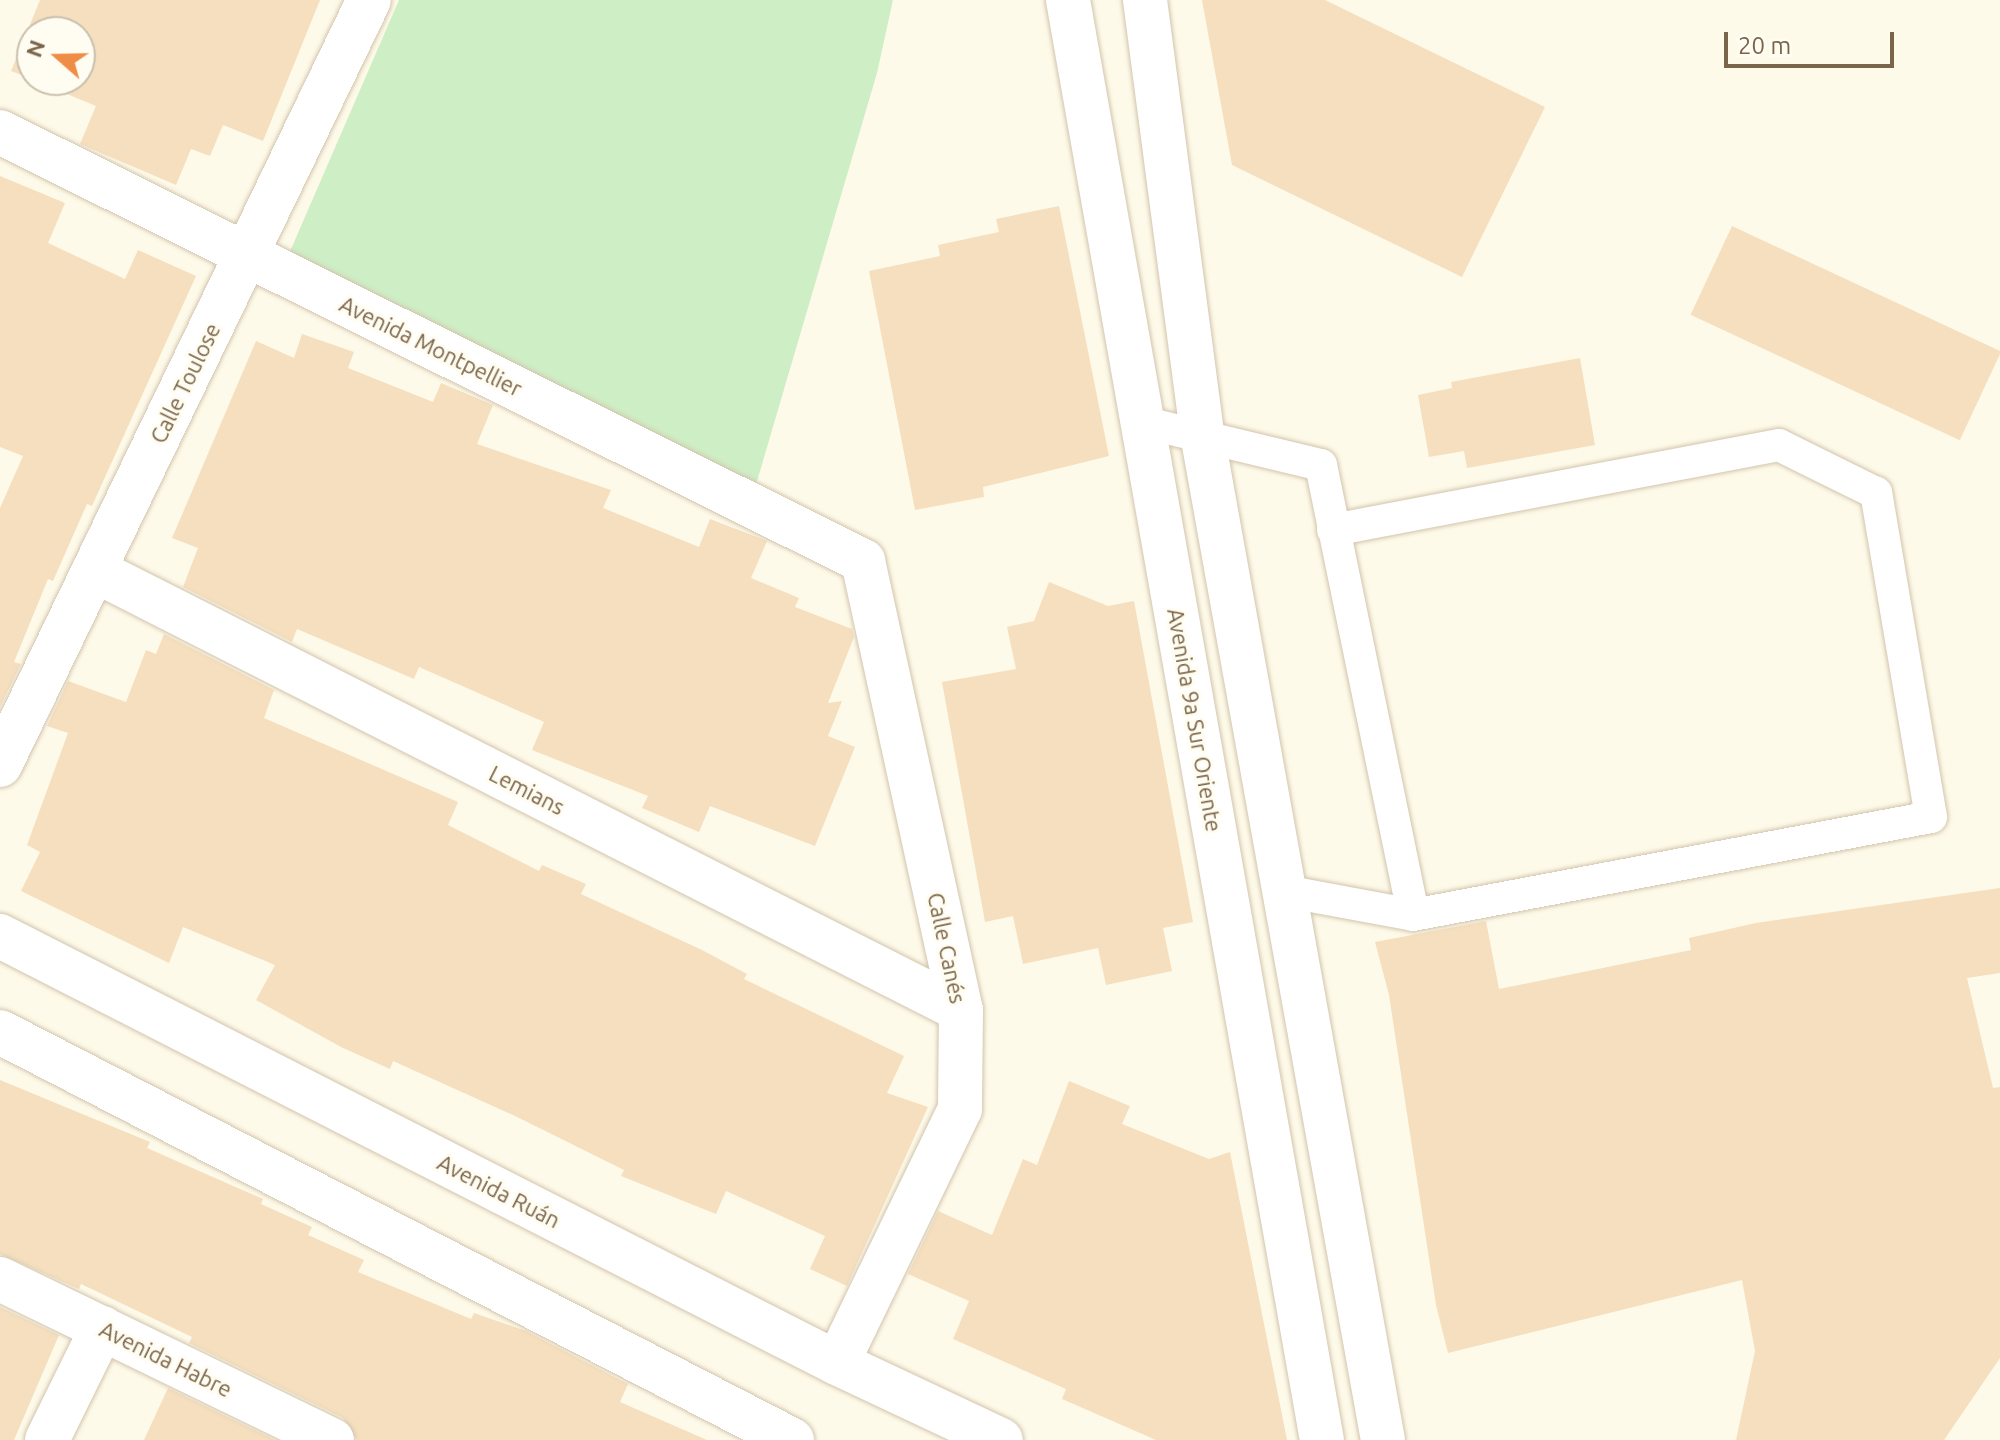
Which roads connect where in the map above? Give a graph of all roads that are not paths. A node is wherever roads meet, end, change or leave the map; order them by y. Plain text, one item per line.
1 (369, 0) edge
2 (1068, 0) edge
3 (1145, 0) edge
4 (0, 132) edge
5 (247, 254) junction
6 (1142, 422) junction
7 (1203, 439) junction
8 (1333, 530) junction
9 (863, 561) joint
10 (94, 570) junction
11 (0, 765) edge
12 (1284, 891) junction
13 (1413, 915) junction
14 (0, 936) edge
15 (961, 1010) junction
16 (0, 1032) edge
17 (0, 1279) edge
18 (102, 1328) junction
19 (837, 1363) junction
20 (47, 1440) edge
21 (332, 1440) edge
22 (792, 1440) edge
23 (1001, 1440) edge
24 (1322, 1440) edge
25 (1383, 1440) edge

1 - 5 street, Calle Toulose
2 - 6 street, Avenida 9a Sur Oriente
3 - 7 street
4 - 5 street, Avenida Montpellier
5 - 9 street, Avenida Montpellier
5 - 10 street, Calle Toulose
6 - 7 lane
6 - 24 street, Avenida 9a Sur Oriente
7 - 8 lane
7 - 12 street
8 - 13 lane
8 - 13 lane
9 - 15 street, Calle Canés
10 - 11 street, Calle Toulose
10 - 15 street, Lemians
12 - 13 lane
12 - 25 street
14 - 19 street, Avenida Ruán
15 - 19 street, Calle Canés
16 - 22 street
17 - 18 street, Avenida Habre
18 - 20 street
18 - 21 street, Avenida Habre
19 - 23 street, Avenida Ruán

